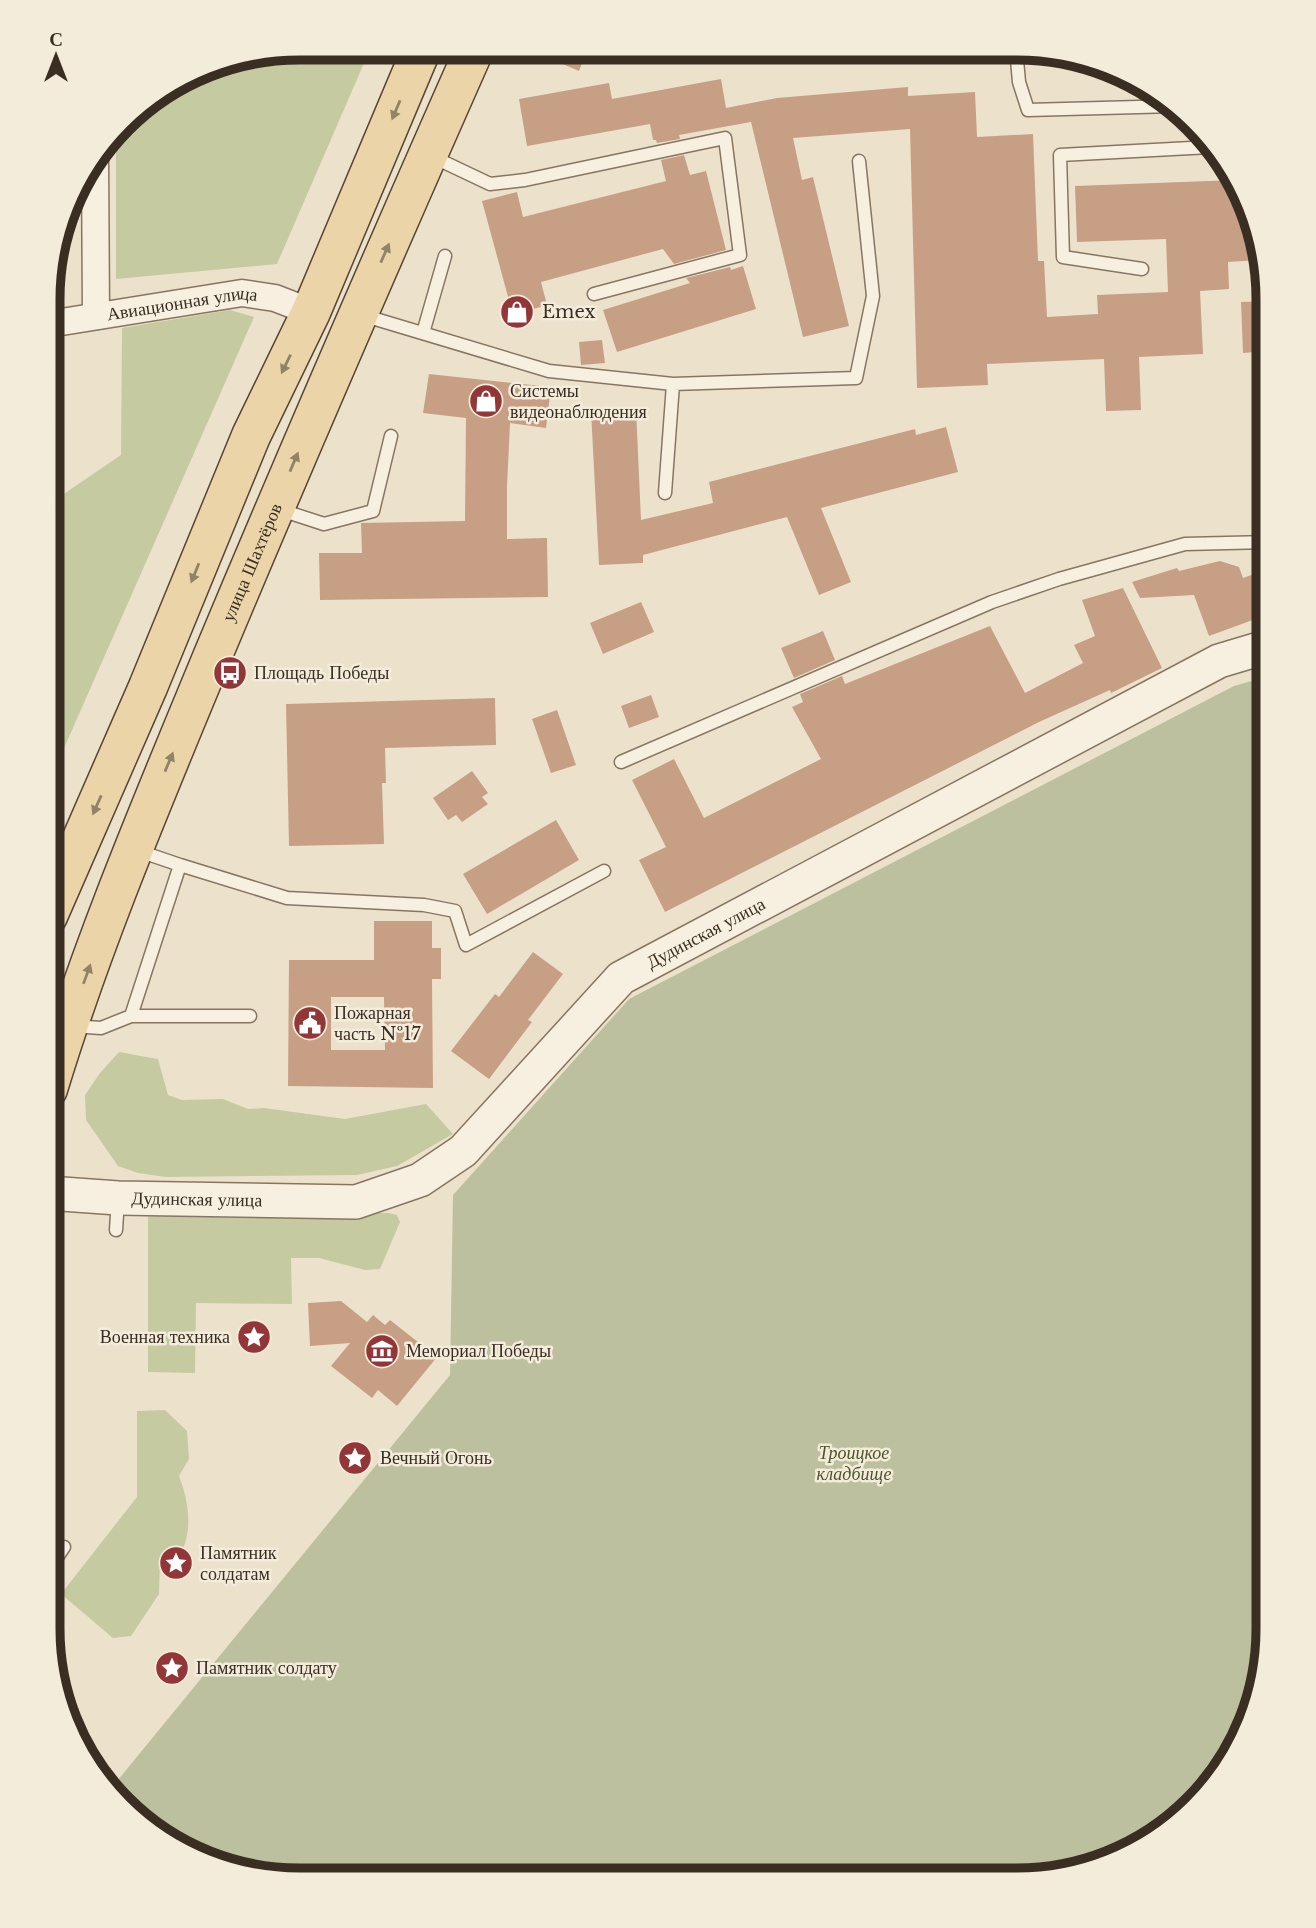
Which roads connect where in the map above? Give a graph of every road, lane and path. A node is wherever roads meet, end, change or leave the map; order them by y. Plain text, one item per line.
1 (417, 60) edge
2 (470, 60) edge
3 (1017, 60) edge
4 (1159, 106) edge
5 (1202, 147) edge
6 (428, 154) junction
7 (859, 161) dead end
8 (95, 174) edge
9 (445, 256) dead end
10 (1142, 269) dead end
11 (594, 294) dead end
12 (311, 312) junction
13 (358, 314) junction
14 (96, 316) junction
15 (60, 322) edge
16 (423, 333) junction
17 (673, 384) junction
18 (391, 436) dead end
19 (665, 493) dead end
20 (274, 508) junction
21 (1256, 542) edge
22 (1256, 650) edge
23 (621, 762) dead end
24 (133, 849) junction
25 (180, 865) junction
26 (604, 872) dead end
27 (60, 889) edge
28 (131, 1016) junction
29 (250, 1016) dead end
30 (69, 1026) junction
31 (60, 1053) edge
32 (60, 1197) edge
33 (64, 1547) dead end
34 (60, 1553) edge

1 -> 12 main road
2 - 6 main road, улица Шахтёров
3 - 4 lane
5 - 10 lane
6 - 11 lane
13 -> 6 main road, улица Шахтёров
7 - 17 lane
8 - 14 street
9 - 16 lane
12 - 14 street, Авиационная улица
12 -> 27 main road
13 - 16 lane
20 -> 13 main road, улица Шахтёров
14 - 15 street, Авиационная улица
16 - 17 lane
17 - 19 lane
18 - 20 lane
24 -> 20 main road, улица Шахтёров
21 - 23 lane
22 - 32 street, Дудинская улица
24 - 25 lane
30 -> 24 main road, улица Шахтёров
25 - 26 lane
25 - 28 lane
28 - 29 lane
28 - 30 lane
30 - 31 main road, улица Шахтёров
33 - 34 lane

